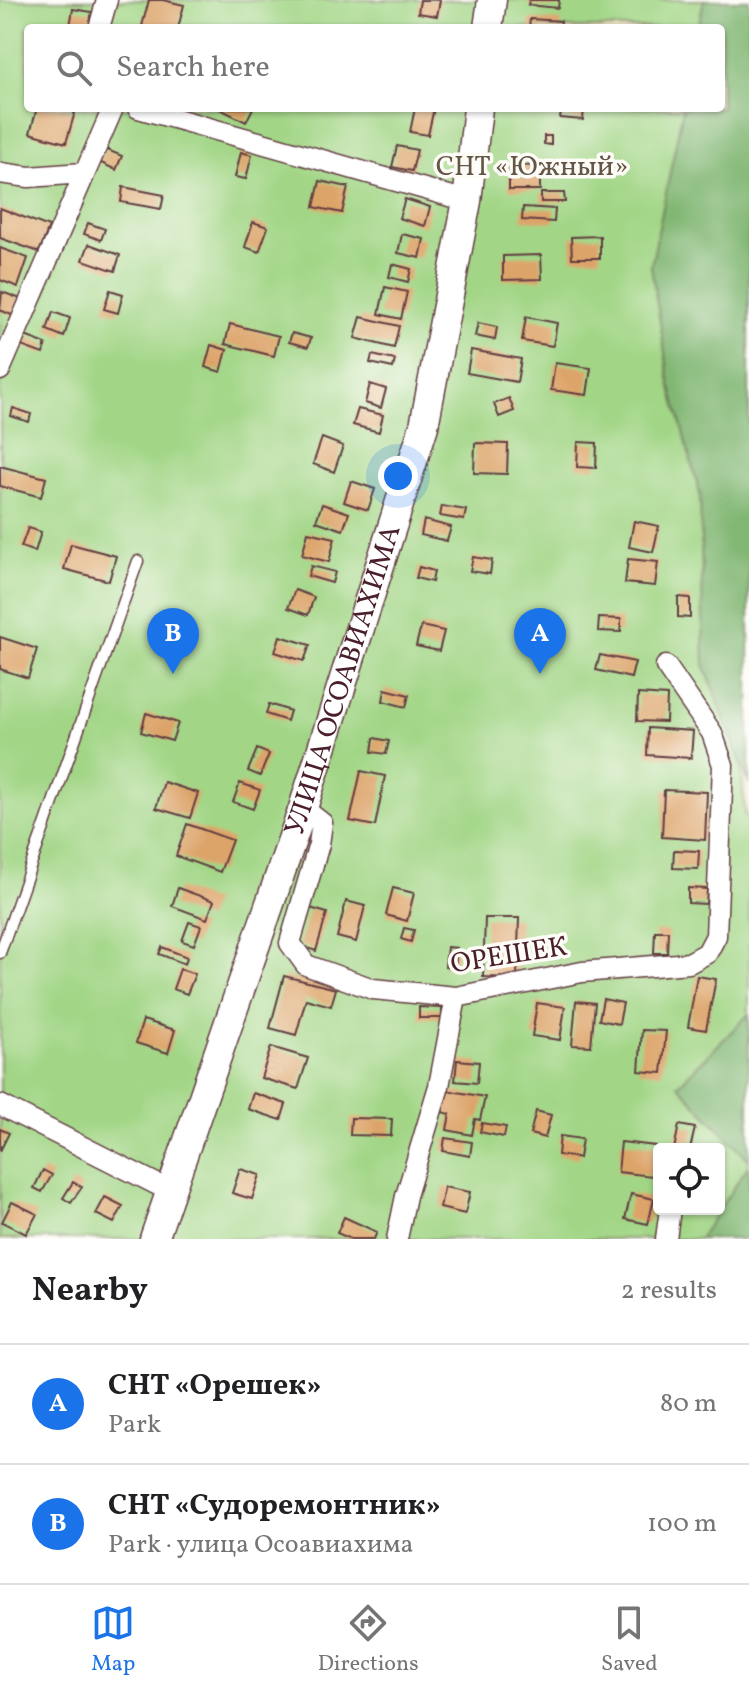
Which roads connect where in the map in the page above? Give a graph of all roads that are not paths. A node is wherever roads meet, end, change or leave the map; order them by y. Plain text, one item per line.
1 (107, 0) edge
2 (492, 0) edge
3 (100, 24) edge
4 (489, 24) edge
5 (111, 112) edge
6 (152, 112) edge
7 (478, 112) edge
8 (0, 173) edge
9 (83, 173) junction
10 (467, 201) junction
11 (0, 370) edge
12 (138, 561) dead end
13 (666, 666) dead end
14 (303, 808) junction
15 (0, 953) edge
16 (456, 997) junction
17 (0, 1105) edge
18 (170, 1191) junction
19 (669, 1215) edge
20 (154, 1239) edge
21 (397, 1239) edge
22 (666, 1239) edge

1 - 3 street
2 - 4 street
5 - 9 street
6 - 10 street
7 - 10 street, УЛИЦА ОСОАВИАХИМА
8 - 9 street
9 - 11 street
10 - 14 street, УЛИЦА ОСОАВИАХИМА
12 - 15 lane
13 - 16 street, ОРЕШЕК
14 - 16 street, ОРЕШЕК
14 - 18 street, УЛИЦА ОСОАВИАХИМА
16 - 21 street
17 - 18 street
18 - 20 street, УЛИЦА ОСОАВИАХИМА
19 - 22 street

